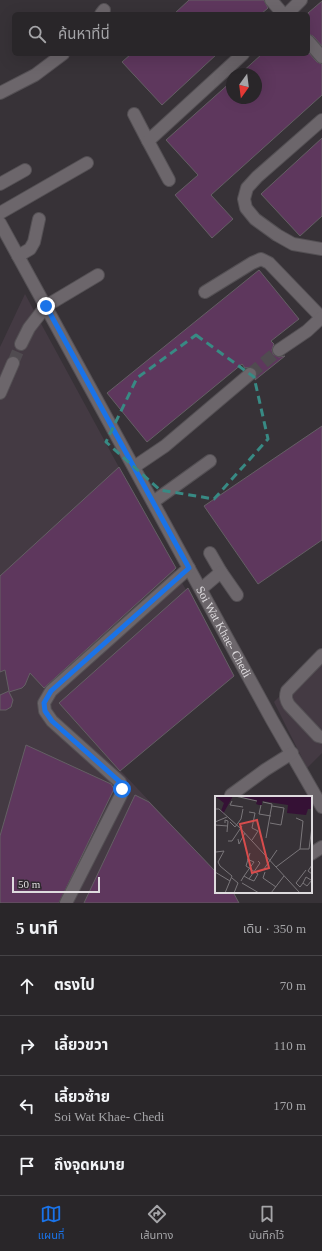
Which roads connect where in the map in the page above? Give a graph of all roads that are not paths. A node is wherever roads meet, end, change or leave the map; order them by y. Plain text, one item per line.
1 (271, 0) edge
2 (301, 0) edge
3 (281, 12) edge
4 (289, 12) edge
5 (310, 43) edge
6 (60, 56) edge
7 (241, 56) edge
8 (322, 56) edge
9 (0, 93) edge
10 (134, 114) dead end
11 (322, 120) edge
12 (148, 142) junction
13 (87, 163) dead end
14 (25, 170) dead end
15 (169, 180) dead end
16 (0, 184) edge
17 (0, 213) edge
18 (39, 218) dead end
19 (0, 224) edge
20 (322, 249) edge
21 (18, 256) junction
22 (98, 275) dead end
23 (205, 292) dead end
24 (46, 306) junction
25 (322, 318) edge
26 (21, 344) tunnel mouth
27 (279, 350) tunnel mouth
28 (13, 363) tunnel mouth
29 (250, 374) tunnel mouth
30 (0, 393) edge
31 (210, 461) dead end
32 (134, 467) junction
33 (153, 502) junction
34 (210, 553) dead end
35 (189, 568) junction
36 (222, 572) junction
37 (201, 589) junction
38 (237, 595) dead end
39 (322, 655) edge
40 (289, 705) junction
41 (272, 720) junction
42 (322, 737) edge
43 (292, 753) junction
44 (231, 795) dead end
45 (313, 796) edge
46 (322, 807) edge
47 (322, 847) edge
48 (312, 853) edge
49 (66, 903) edge

1 - 3 street
2 - 4 street
5 - 8 street
6 - 9 street
7 - 12 street
10 - 12 street
11 - 20 street
12 - 15 street
13 - 17 street
14 - 16 street
18 - 21 street
19 - 21 street, Soi Wat Khae- Chedi
21 - 24 street, Soi Wat Khae- Chedi
22 - 24 street
23 - 25 street
24 - 26 street
24 - 32 street, Soi Wat Khae- Chedi
25 - 27 street
28 - 30 street
29 - 32 street
31 - 33 street
32 - 33 street, Soi Wat Khae- Chedi
33 - 35 street, Soi Wat Khae- Chedi
34 - 36 street
35 - 37 street, Soi Wat Khae- Chedi
35 - 49 street
36 - 37 street
36 - 38 street
37 - 41 street, Soi Wat Khae- Chedi
39 - 40 street
40 - 41 street
40 - 42 street
41 - 43 street, Soi Wat Khae- Chedi
43 - 44 street
43 - 45 street, Soi Wat Khae- Chedi
45 - 46 street, Soi Wat Khae- Chedi
47 - 48 street

